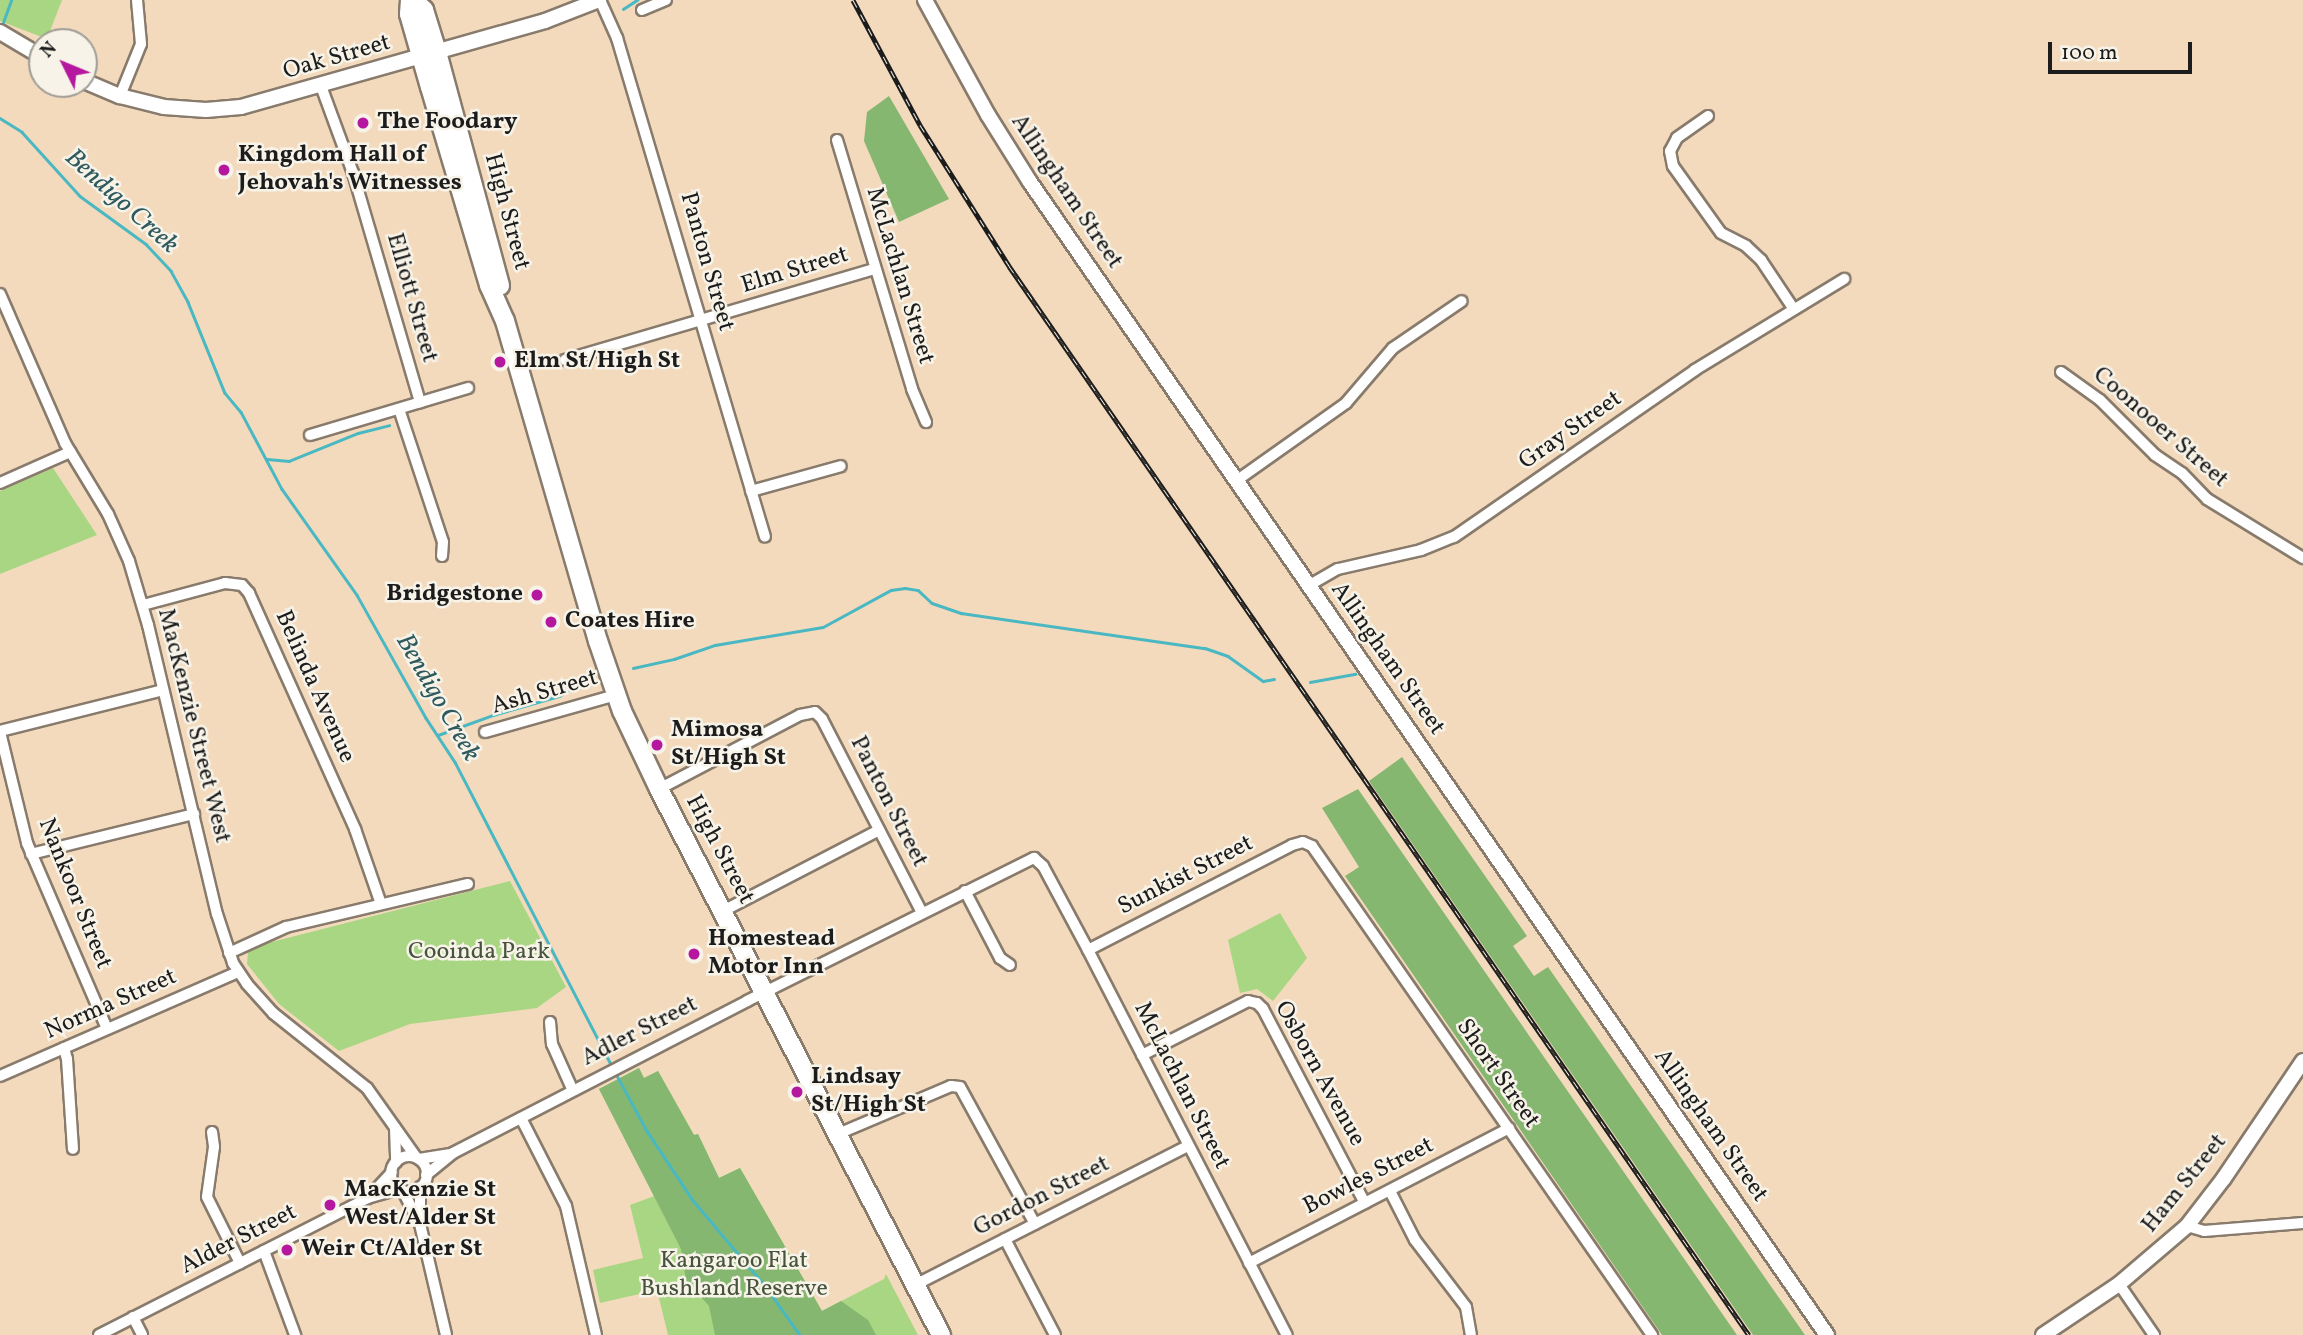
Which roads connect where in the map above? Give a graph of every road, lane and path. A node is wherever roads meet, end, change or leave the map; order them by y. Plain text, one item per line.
1 (137, 0) edge
2 (412, 0) edge
3 (599, 0) edge
4 (666, 0) edge
5 (925, 0) edge
6 (642, 10) dead end
7 (5, 40) edge
8 (28, 52) edge
9 (429, 55) junction
10 (98, 86) edge
11 (321, 86) junction
12 (120, 96) junction
13 (1708, 116) dead end
14 (837, 140) dead end
15 (875, 269) junction
16 (1844, 279) dead end
17 (0, 294) edge
18 (1462, 301) dead end
19 (1793, 308) junction
20 (701, 321) junction
21 (565, 360) dead end
22 (2061, 372) dead end
23 (468, 388) dead end
24 (420, 402) junction
25 (399, 409) junction
26 (926, 422) dead end
27 (310, 435) dead end
28 (70, 452) junction
29 (841, 466) dead end
30 (1236, 481) junction
31 (0, 483) edge
32 (751, 491) junction
33 (765, 537) dead end
34 (442, 556) dead end
35 (2303, 558) edge
36 (1308, 586) junction
37 (143, 605) junction
38 (163, 690) junction
39 (616, 695) junction
40 (0, 731) edge
41 (485, 732) dead end
42 (659, 789) junction
43 (194, 814) junction
44 (879, 831) junction
45 (1303, 842) joint
46 (31, 853) junction
47 (1035, 858) joint
48 (468, 884) dead end
49 (965, 891) junction
50 (381, 904) junction
51 (723, 911) junction
52 (922, 913) junction
53 (1088, 950) junction
54 (229, 953) junction
55 (1010, 965) dead end
56 (238, 972) junction
57 (765, 992) junction
58 (550, 1023) dead end
59 (107, 1029) junction
60 (64, 1048) junction
61 (1142, 1055) junction
62 (2303, 1061) edge
63 (0, 1076) edge
64 (573, 1091) junction
65 (521, 1118) junction
66 (395, 1126) junction
67 (1509, 1128) junction
68 (212, 1132) dead end
69 (838, 1134) junction
70 (1188, 1146) junction
71 (73, 1149) dead end
72 (453, 1153) junction
73 (418, 1158) junction
74 (394, 1168) junction
75 (426, 1175) junction
76 (420, 1187) junction
77 (401, 1190) junction
78 (1390, 1191) junction
79 (368, 1198) junction
80 (1365, 1203) junction
81 (2303, 1223) edge
82 (420, 1224) junction
83 (1035, 1224) junction
84 (2187, 1226) junction
85 (1005, 1240) junction
86 (264, 1251) junction
87 (240, 1263) junction
88 (1249, 1263) junction
89 (2119, 1284) junction
90 (915, 1285) junction
91 (133, 1317) junction
92 (99, 1335) edge
93 (142, 1335) edge
94 (295, 1335) edge
95 (446, 1335) edge
96 (596, 1335) edge
97 (941, 1335) edge
98 (1055, 1335) edge
99 (1287, 1335) edge
100 (1471, 1335) edge
101 (1652, 1335) edge
102 (1827, 1335) edge
103 (2043, 1335) edge
104 (2154, 1335) edge

1 - 12 street
2 - 9 highway, High Street
3 - 9 street, Oak Street
3 - 20 street, Panton Street
4 - 6 street
5 - 30 street, Allingham Street
7 - 8 street
9 - 11 street, Oak Street
9 - 39 highway, High Street
10 - 12 street, Oak Street
11 - 12 street, Oak Street
11 - 24 street, Elliott Street
13 - 19 street
14 - 15 street, McLachlan Street
15 - 20 street, Elm Street
15 - 26 street, McLachlan Street
16 - 19 street, Gray Street
17 - 28 street, MacKenzie Street West
18 - 30 street
19 - 36 street, Gray Street
20 - 21 street, Elm Street
20 - 32 street, Panton Street
22 - 35 street, Coonooer Street
23 - 24 street
24 - 25 street
25 - 27 street
25 - 34 street
28 - 31 street
28 - 37 street, MacKenzie Street West
29 - 32 street
30 - 36 street, Allingham Street
32 - 33 street, Panton Street
36 - 102 street, Allingham Street
37 - 38 street, MacKenzie Street West
37 - 50 street, Belinda Avenue
38 - 40 street
38 - 43 street, MacKenzie Street West
39 - 41 street, Ash Street
39 - 42 highway, High Street
40 - 46 street, Nankoor Street
42 - 44 street, Panton Street
42 - 51 highway, High Street
43 - 46 street
43 - 54 street, MacKenzie Street West
44 - 51 street
44 - 52 street, Panton Street
45 - 53 street, Sunkist Street
45 - 67 street, Short Street
46 - 59 street, Nankoor Street
47 - 49 street, Adler Street
47 - 53 street, McLachlan Street
48 - 50 street
49 - 52 street, Adler Street
49 - 55 street
50 - 54 street
51 - 57 highway, High Street
52 - 57 street, Adler Street
53 - 61 street, McLachlan Street
54 - 56 street, MacKenzie Street West
56 - 59 street, Norma Street
56 - 66 street, MacKenzie Street West
57 - 64 street, Adler Street
57 - 69 highway, High Street
58 - 64 street
59 - 60 street, Norma Street
60 - 63 street, Norma Street
60 - 71 street
61 - 70 street, McLachlan Street
61 - 80 street, Osborn Avenue
62 - 84 street, Ham Street
64 - 65 street, Adler Street
65 - 72 street, Adler Street
65 - 96 street
66 - 73 street, MacKenzie Street West
66 - 74 street
67 - 78 street, Bowles Street
67 - 101 street, Short Street
68 - 87 street
69 - 83 street
69 - 90 highway, High Street
70 - 83 street, Gordon Street
70 - 88 street, McLachlan Street
72 - 73 street, Adler Street
72 - 75 street, Adler Street
73 - 74 street
73 - 75 street
74 - 77 street
74 - 79 street, Alder Street
75 - 76 street
76 - 77 street
76 - 82 street
77 - 79 street
77 - 82 street
78 - 80 street, Bowles Street
78 - 100 street
79 - 86 street, Alder Street
80 - 88 street, Bowles Street
81 - 84 street
82 - 95 street
83 - 85 street, Gordon Street
84 - 89 street, Ham Street
85 - 90 street, Gordon Street
85 - 98 street
86 - 87 street, Alder Street
86 - 94 street
87 - 91 street, Alder Street
88 - 99 street, McLachlan Street
89 - 103 street, Ham Street
89 - 104 street
90 - 97 highway, High Street
91 - 92 street, Alder Street
91 - 93 street

